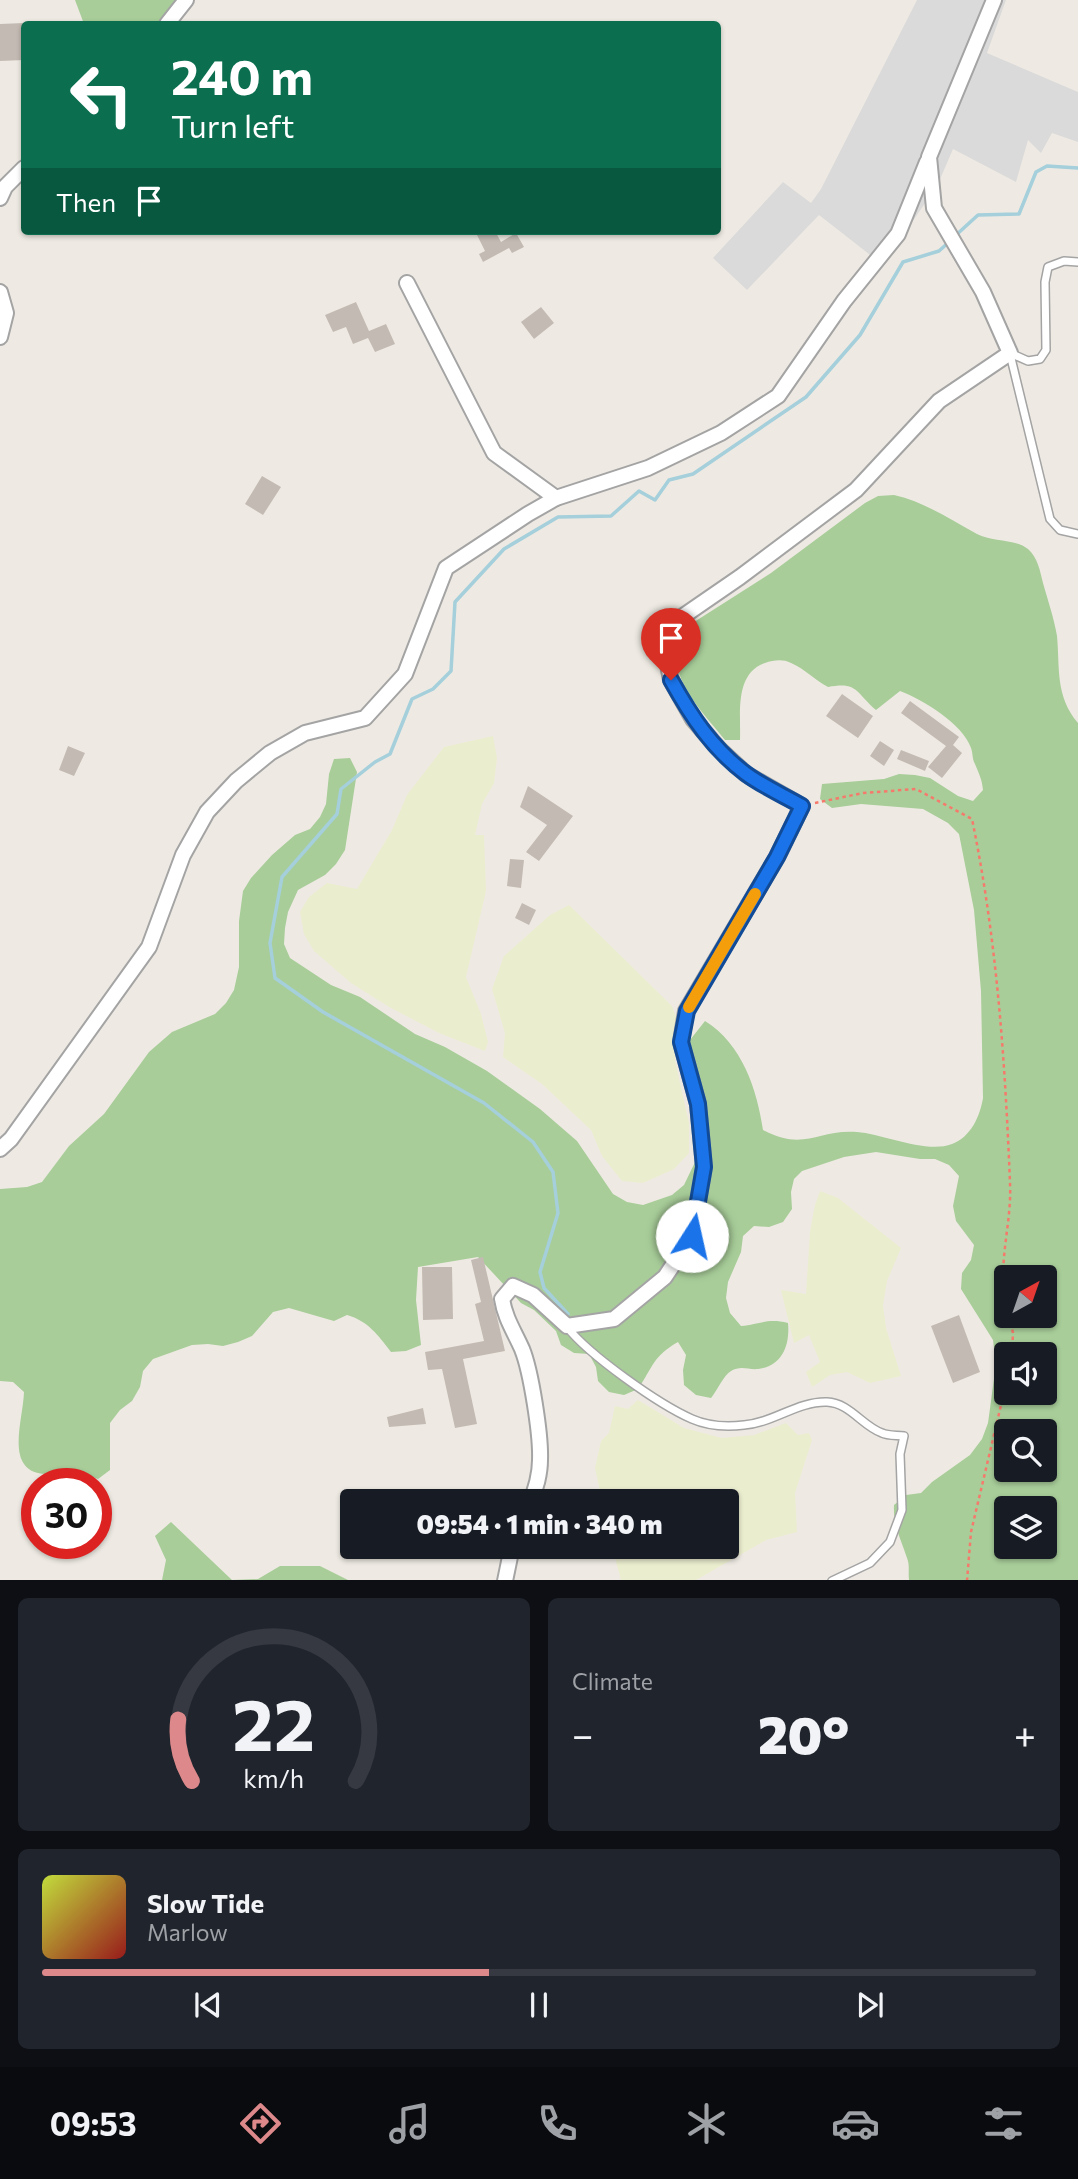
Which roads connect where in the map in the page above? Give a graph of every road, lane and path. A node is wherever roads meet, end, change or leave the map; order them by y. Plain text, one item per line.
1 (186, 0) edge
2 (995, 0) edge
3 (169, 21) edge
4 (929, 157) junction
5 (21, 171) edge
6 (0, 198) edge
7 (1078, 262) edge
8 (408, 283) dead end
9 (0, 292) edge
10 (0, 337) edge
11 (1010, 354) junction
12 (556, 498) junction
13 (1078, 534) edge
14 (802, 806) junction
15 (0, 1149) edge
16 (1003, 1265) edge
17 (567, 1326) junction
18 (1001, 1405) edge
19 (535, 1489) edge
20 (509, 1559) edge
21 (505, 1580) edge
22 (832, 1580) edge
23 (967, 1580) edge

1 - 3 street
2 - 4 street
4 - 11 street
4 - 12 street
5 - 6 street
7 - 11 lane
8 - 12 street
9 - 10 street
11 - 13 lane
11 - 14 street
12 - 15 street
14 - 16 path
14 - 17 street
17 - 19 street
17 - 22 lane
18 - 23 path
20 - 21 street

